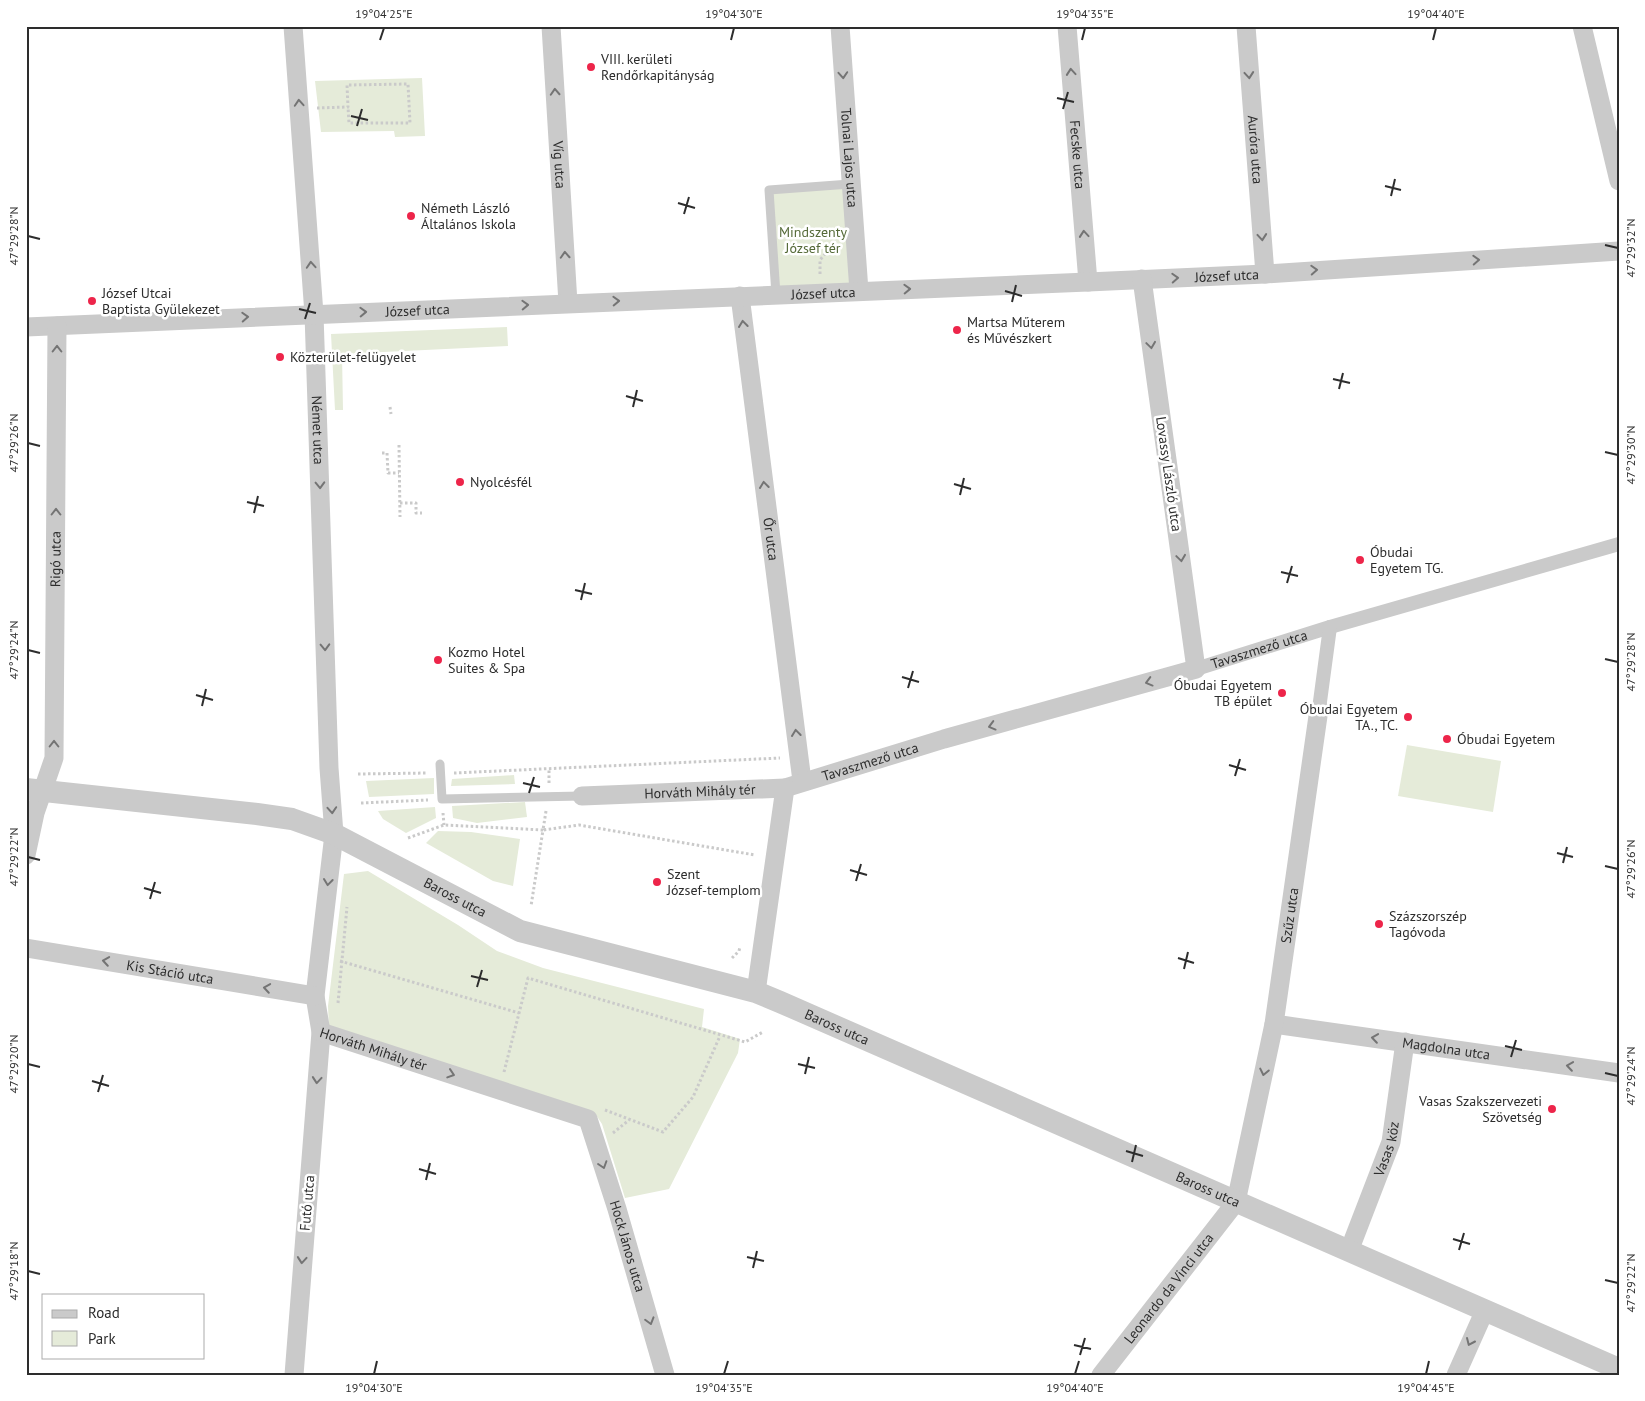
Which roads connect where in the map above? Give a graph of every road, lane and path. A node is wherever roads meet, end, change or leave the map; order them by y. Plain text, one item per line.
1 (293, 26) edge
2 (551, 26) edge
3 (840, 26) edge
4 (1067, 26) edge
5 (1246, 26) edge
6 (1582, 26) edge
7 (348, 107) junction
8 (299, 109) junction
9 (1619, 180) edge
10 (850, 184) junction
11 (833, 236) dead end
12 (1619, 251) edge
13 (1265, 274) junction
14 (1142, 280) junction
15 (1088, 282) junction
16 (859, 291) junction
17 (821, 292) junction
18 (776, 294) junction
19 (740, 296) junction
20 (568, 303) junction
21 (314, 314) junction
22 (57, 326) junction
23 (26, 327) edge
24 (390, 407) dead end
25 (391, 414) dead end
26 (399, 445) dead end
27 (382, 453) dead end
28 (399, 473) junction
29 (400, 503) junction
30 (422, 513) dead end
31 (400, 517) dead end
32 (1619, 544) edge
33 (1330, 627) junction
34 (1196, 669) junction
35 (1319, 710) joint
36 (799, 757) junction
37 (440, 768) junction
38 (358, 774) dead end
39 (802, 781) junction
40 (785, 788) junction
41 (34, 790) edge
42 (582, 796) joint
43 (442, 799) junction
44 (361, 803) dead end
45 (543, 830) junction
46 (334, 834) junction
47 (408, 838) dead end
48 (26, 855) edge
49 (754, 864) dead end
50 (531, 906) dead end
51 (741, 942) dead end
52 (26, 948) edge
53 (320, 956) junction
54 (732, 958) dead end
55 (756, 992) junction
56 (315, 996) junction
57 (519, 1012) junction
58 (1274, 1024) junction
59 (321, 1032) junction
60 (763, 1032) dead end
61 (720, 1036) junction
62 (1405, 1042) junction
63 (1619, 1073) edge
64 (513, 1076) dead end
65 (595, 1114) junction
66 (1236, 1202) junction
67 (1349, 1251) junction
68 (1485, 1310) junction
69 (1619, 1369) edge
70 (294, 1375) edge
71 (666, 1375) edge
72 (1101, 1375) edge
73 (1456, 1375) edge

8 -> 1 street, Német utca
20 -> 2 street, Víg utca
3 -> 10 street, Tolnai Lajos utca
15 -> 4 street, Fecske utca
5 -> 13 street, Auróra utca
6 - 9 street
7 - 7 path
7 - 8 path
21 -> 8 street, Német utca
10 - 16 street, Tolnai Lajos utca
10 - 18 lane
11 - 17 path
13 -> 12 street, József utca
14 -> 13 street, József utca
14 - 15 street, József utca
14 -> 34 street, Lovassy László utca
16 -> 15 street, József utca
16 - 17 street, József utca
17 - 18 street, József utca
18 - 19 street, József utca
20 -> 19 street, József utca
36 -> 19 street, Őr utca
21 -> 20 street, József utca
22 -> 21 street, József utca
21 -> 46 street, Német utca
22 - 23 street, József utca
41 -> 22 street, Rigó utca
24 - 25 path
26 - 28 path
27 - 28 path
28 - 29 path
29 - 30 path
29 - 31 path
32 - 33 street, Tavaszmező utca
33 - 34 street, Tavaszmező utca
33 - 35 street, Szűz utca
34 -> 39 street, Tavaszmező utca
35 - 58 street, Szűz utca
36 - 37 path
36 - 39 street, Őr utca
37 - 38 path
37 - 43 lane
39 - 40 street, Tavaszmező utca
40 - 42 street, Horváth Mihály tér
40 - 55 street
41 - 46 street, Baross utca
41 - 48 street, Rigó utca
42 - 43 lane, Horváth Mihály tér
43 - 44 path
45 - 47 path
45 - 49 path
45 - 50 path
46 -> 53 street, Horváth Mihály tér
46 - 55 street, Baross utca
51 - 54 path
56 -> 52 street, Kis Stáció utca
53 - 56 street, Horváth Mihály tér
53 - 57 path
55 - 66 street, Baross utca
56 - 59 street, Horváth Mihály tér
57 - 61 path
57 - 64 path
62 -> 58 street, Magdolna utca
58 -> 66 street, Szűz utca
59 -> 65 street, Horváth Mihály tér
59 -> 70 street, Futó utca
60 - 61 path
61 - 65 path
63 -> 62 street, Magdolna utca
62 - 67 street, Vasas köz
65 -> 71 street, Hock János utca
66 - 67 street, Baross utca
66 - 72 street, Leonardo da Vinci utca
67 - 68 street, Baross utca
68 - 69 street, Baross utca
68 -> 73 street

